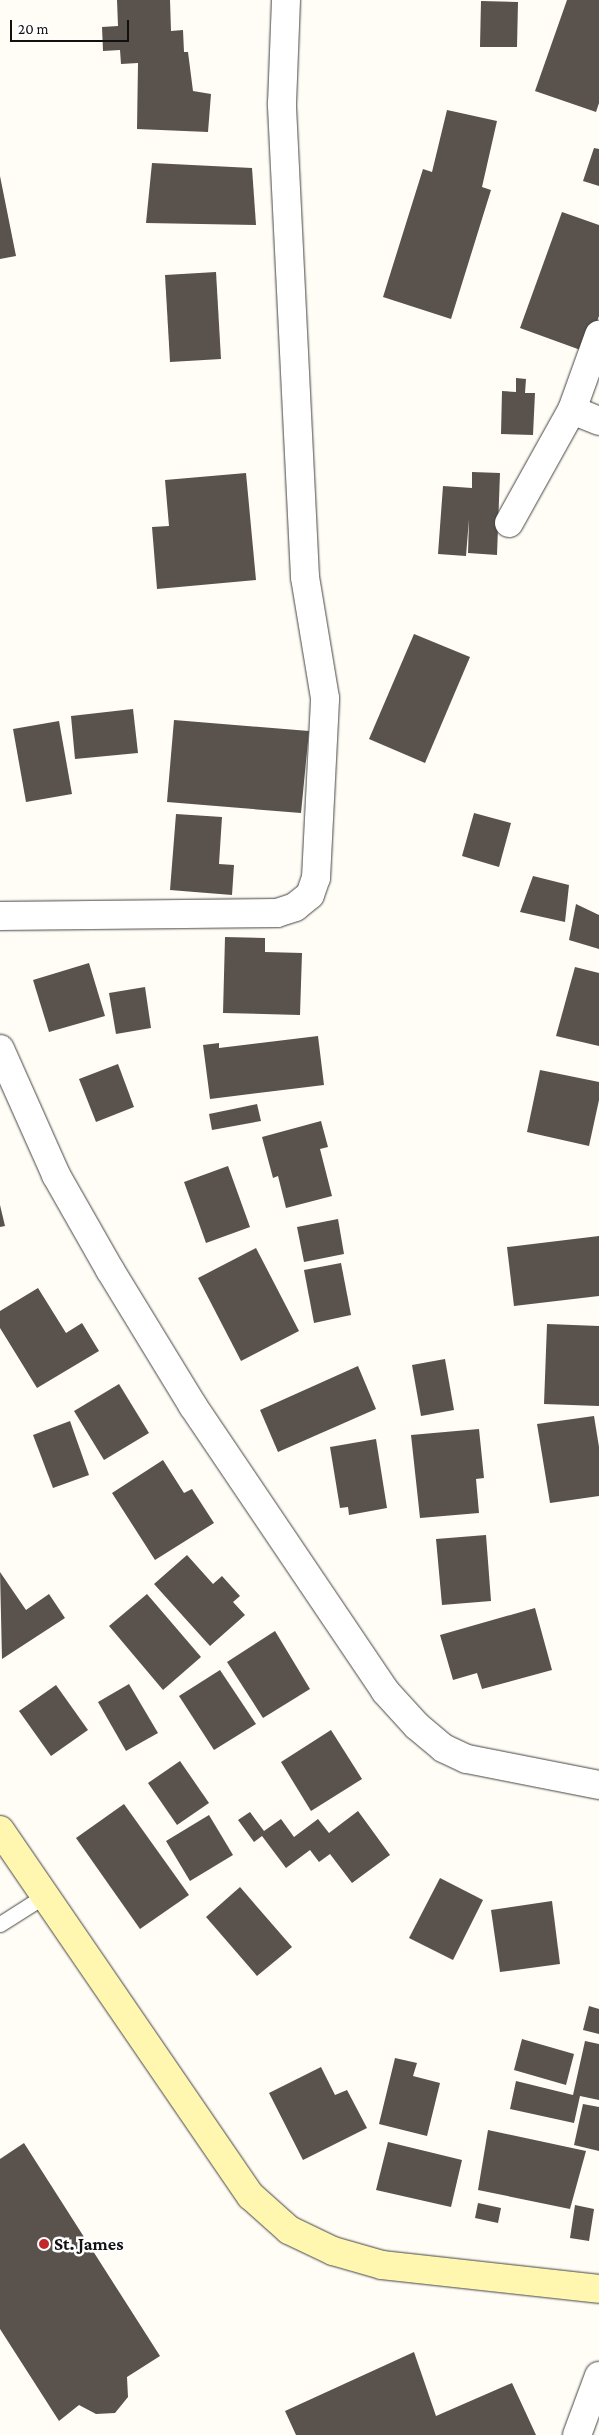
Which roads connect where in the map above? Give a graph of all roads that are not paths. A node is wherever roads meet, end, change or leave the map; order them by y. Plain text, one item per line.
1 (286, 0) edge
2 (599, 335) edge
3 (572, 410) junction
4 (599, 421) edge
5 (508, 523) dead end
6 (0, 916) edge
7 (0, 1049) edge
8 (599, 1786) edge
9 (0, 1830) edge
10 (44, 1896) junction
11 (0, 1924) edge
12 (599, 2289) edge
13 (599, 2376) edge
14 (577, 2435) edge

1 - 6 street
2 - 3 street
3 - 4 street
3 - 5 street
7 - 8 street
9 - 10 street
10 - 11 lane
10 - 12 street
13 - 14 street

